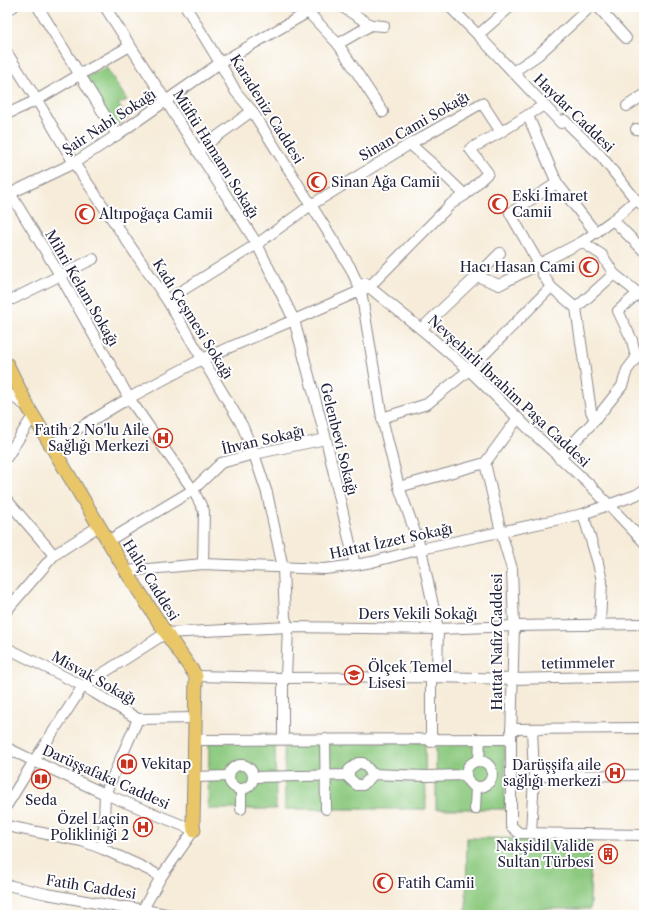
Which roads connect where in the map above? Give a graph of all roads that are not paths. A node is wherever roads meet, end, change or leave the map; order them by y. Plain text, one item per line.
1 (13, 7) edge
2 (38, 7) edge
3 (105, 7) edge
4 (186, 7) edge
5 (317, 7) edge
6 (342, 7) edge
7 (450, 7) edge
8 (510, 7) edge
9 (590, 7) edge
10 (598, 7) edge
11 (7, 10) edge
12 (308, 12) junction
13 (371, 25) junction
14 (384, 26) dead end
15 (478, 35) junction
16 (626, 38) dead end
17 (338, 44) junction
18 (130, 46) junction
19 (7, 53) edge
20 (220, 63) junction
21 (513, 72) junction
22 (80, 74) junction
23 (644, 95) edge
24 (37, 100) junction
25 (166, 101) junction
26 (544, 105) junction
27 (627, 106) dead end
28 (252, 111) junction
29 (383, 112) dead end
30 (7, 114) edge
31 (528, 116) junction
32 (501, 132) junction
33 (117, 135) junction
34 (410, 144) junction
35 (197, 151) junction
36 (74, 163) junction
37 (557, 183) junction
38 (9, 194) edge
39 (465, 196) junction
40 (640, 203) edge
41 (311, 205) junction
42 (613, 220) junction
43 (596, 233) junction
44 (582, 242) junction
45 (256, 244) junction
46 (644, 251) edge
47 (500, 253) dead end
48 (93, 259) dead end
49 (539, 264) junction
50 (350, 266) joint
51 (614, 274) junction
52 (60, 275) junction
53 (478, 276) junction
54 (550, 287) junction
55 (365, 289) junction
56 (641, 297) edge
57 (12, 298) dead end
58 (167, 300) junction
59 (576, 308) junction
60 (294, 320) junction
61 (421, 329) junction
62 (202, 359) junction
63 (7, 364) edge
64 (468, 370) junction
65 (7, 393) edge
66 (129, 398) junction
67 (30, 412) junction
68 (382, 418) junction
69 (518, 418) junction
70 (595, 420) junction
71 (326, 440) junction
72 (51, 445) junction
73 (254, 454) junction
74 (7, 457) edge
75 (559, 458) junction
76 (485, 463) junction
77 (399, 487) junction
78 (193, 490) junction
79 (644, 490) edge
80 (7, 500) edge
81 (609, 504) junction
82 (583, 514) junction
83 (99, 526) junction
84 (501, 532) junction
85 (108, 541) junction
86 (644, 542) edge
87 (421, 550) junction
88 (54, 555) junction
89 (203, 564) junction
90 (354, 566) junction
91 (283, 568) junction
92 (126, 571) junction
93 (7, 610) edge
94 (600, 624) junction
95 (644, 624) edge
96 (514, 626) junction
97 (288, 627) junction
98 (438, 629) junction
99 (166, 634) junction
100 (7, 648) edge
101 (196, 676) junction
102 (644, 676) edge
103 (434, 677) junction
104 (285, 678) junction
105 (512, 679) junction
106 (83, 686) junction
107 (195, 718) junction
108 (138, 719) junction
109 (644, 728) edge
110 (532, 729) junction
111 (511, 734) junction
112 (283, 735) dead end
113 (325, 739) junction
114 (480, 739) junction
115 (195, 740) junction
116 (431, 740) junction
117 (7, 748) edge
118 (34, 761) junction
119 (479, 761) junction
120 (371, 774) junction
121 (510, 774) junction
122 (326, 775) junction
123 (349, 775) junction
124 (465, 775) junction
125 (492, 775) junction
126 (644, 775) edge
127 (229, 776) junction
128 (534, 776) junction
129 (195, 777) junction
130 (254, 777) junction
131 (476, 787) junction
132 (241, 789) junction
133 (105, 794) junction
134 (7, 805) edge
135 (241, 809) dead end
136 (326, 809) dead end
137 (474, 809) dead end
138 (7, 826) edge
139 (194, 830) junction
140 (531, 833) junction
141 (644, 835) edge
142 (103, 849) junction
143 (161, 877) junction
144 (7, 885) edge
145 (143, 909) junction
146 (118, 911) edge
147 (172, 915) edge

1 - 11 street
2 - 22 street
3 - 18 street, Müftü Hamamı Sokağı
4 - 20 street, Karadeniz Caddesi
5 - 12 street, Şair Nabi Sokağı
6 - 13 street
7 - 15 street, Haydar Caddesi
8 - 15 street
9 - 21 street
10 - 16 street
12 - 17 street
12 - 20 street, Şair Nabi Sokağı
13 - 14 street
13 - 17 street
15 - 21 street, Haydar Caddesi
17 - 29 street
18 - 22 street
18 - 25 street, Müftü Hamamı Sokağı
19 - 24 street, Kadı Çeşmesi Sokağı
20 - 25 street, Şair Nabi Sokağı
20 - 28 street, Karadeniz Caddesi
21 - 26 street, Haydar Caddesi
22 - 24 street
22 - 33 street
23 - 27 street
24 - 30 street
24 - 36 street, Kadı Çeşmesi Sokağı
25 - 33 street, Şair Nabi Sokağı
25 - 35 street, Müftü Hamamı Sokağı
26 - 31 street
26 - 40 street, Haydar Caddesi
28 - 35 street
28 - 41 street, Karadeniz Caddesi
31 - 32 street
31 - 37 street
32 - 34 street, Sinan Cami Sokağı
32 - 39 street
33 - 36 street, Şair Nabi Sokağı
34 - 39 street
34 - 41 street, Sinan Cami Sokağı
35 - 45 street, Müftü Hamamı Sokağı
36 - 38 street, Şair Nabi Sokağı
36 - 58 street, Kadı Çeşmesi Sokağı
37 - 43 street
37 - 49 street
38 - 52 street, Mihri Kelam Sokağı
39 - 55 street
40 - 42 street
41 - 45 street, Sinan Cami Sokağı
41 - 50 street, Karadeniz Caddesi
42 - 43 street
42 - 46 street
43 - 44 street
44 - 49 street
44 - 51 street
45 - 58 street, Sinan Cami Sokağı
45 - 60 street, Müftü Hamamı Sokağı
47 - 53 street
48 - 52 street
49 - 53 street
49 - 54 street
50 - 55 street, Nevşehirli İbrahim Paşa Caddesi
51 - 56 street
51 - 59 street
52 - 57 street
52 - 66 street, Mihri Kelam Sokağı
53 - 61 street
54 - 59 street
54 - 64 street
55 - 60 street
55 - 61 street, Nevşehirli İbrahim Paşa Caddesi
55 - 68 street
56 - 70 street
58 - 62 street, Kadı Çeşmesi Sokağı
59 - 70 street
60 - 62 street
60 - 71 street, Gelenbevi Sokağı
61 - 64 street, Nevşehirli İbrahim Paşa Caddesi
62 - 66 street
62 - 73 street, Kadı Çeşmesi Sokağı
63 - 67 main road, Haliç Caddesi
64 - 68 street
64 - 69 street, Nevşehirli İbrahim Paşa Caddesi
65 - 67 street
66 - 72 street
66 - 78 street, Mihri Kelam Sokağı
67 - 72 main road, Haliç Caddesi
67 - 74 street
68 - 77 street
69 - 75 street, Nevşehirli İbrahim Paşa Caddesi
69 - 76 street
70 - 75 street
71 - 73 street, İhvan Sokağı
71 - 90 street, Gelenbevi Sokağı
72 - 83 main road, Haliç Caddesi
73 - 78 street, İhvan Sokağı
73 - 91 street, Kadı Çeşmesi Sokağı
75 - 81 street, Nevşehirli İbrahim Paşa Caddesi
76 - 77 street
76 - 84 street, Hattat Nafiz Caddesi
77 - 87 street
78 - 85 street, İhvan Sokağı
78 - 89 street, Mihri Kelam Sokağı
79 - 81 street, Hattat İzzet Sokağı
80 - 88 street
81 - 82 street, Hattat İzzet Sokağı
81 - 86 street, Nevşehirli İbrahim Paşa Caddesi
82 - 84 street, Hattat İzzet Sokağı
82 - 94 street
83 - 85 main road, Haliç Caddesi
83 - 88 street
84 - 87 street, Hattat İzzet Sokağı
84 - 96 street, Hattat Nafiz Caddesi
85 - 92 main road, Haliç Caddesi
87 - 90 street, Hattat İzzet Sokağı
87 - 98 street
88 - 93 street
89 - 91 street, Hattat İzzet Sokağı
89 - 92 street, Hattat İzzet Sokağı
90 - 91 street, Hattat İzzet Sokağı
91 - 97 street, Kadı Çeşmesi Sokağı
92 - 99 main road, Haliç Caddesi
94 - 95 street, Ders Vekili Sokağı
94 - 96 street, Ders Vekili Sokağı
96 - 98 street, Ders Vekili Sokağı
96 - 105 street, Hattat Nafiz Caddesi
97 - 98 street, Ders Vekili Sokağı
97 - 99 street, Ders Vekili Sokağı
97 - 104 street, Kadı Çeşmesi Sokağı
98 - 103 street
99 - 101 main road, Haliç Caddesi
99 - 106 street
100 - 106 street, Misvak Sokağı
101 - 104 street, tetimmeler
101 - 107 main road
102 - 105 street, tetimmeler
103 - 104 street, tetimmeler
103 - 105 street, tetimmeler
103 - 116 street
104 - 112 street, Kadı Çeşmesi Sokağı
105 - 111 street, Hattat Nafiz Caddesi
106 - 108 street, Misvak Sokağı
106 - 118 street
107 - 108 street, Misvak Sokağı
107 - 115 main road
108 - 133 street
109 - 110 street
110 - 111 street
110 - 128 street
111 - 114 street
111 - 121 street, Hattat Nafiz Caddesi
113 - 115 street
113 - 116 street
113 - 122 street
114 - 116 street
114 - 119 street
115 - 129 main road
117 - 118 street, Darüşşafaka Caddesi
118 - 133 street, Darüşşafaka Caddesi
118 - 134 street
119 - 124 street
119 - 125 street
120 - 123 street
120 - 123 street
120 - 124 street
121 - 125 street
121 - 140 street, Hattat Nafiz Caddesi
122 - 123 street
122 - 130 street
122 - 136 street
124 - 131 street
125 - 131 street
126 - 128 street
127 - 129 street
127 - 130 street
127 - 132 street
128 - 140 street
129 - 139 main road
130 - 132 street
131 - 137 street
132 - 135 street
133 - 139 street, Darüşşafaka Caddesi
133 - 142 street
138 - 142 street
139 - 143 street
140 - 141 street
142 - 143 street
143 - 145 street
144 - 146 street, Fatih Caddesi
145 - 146 street, Fatih Caddesi
145 - 147 street, Fatih Caddesi

